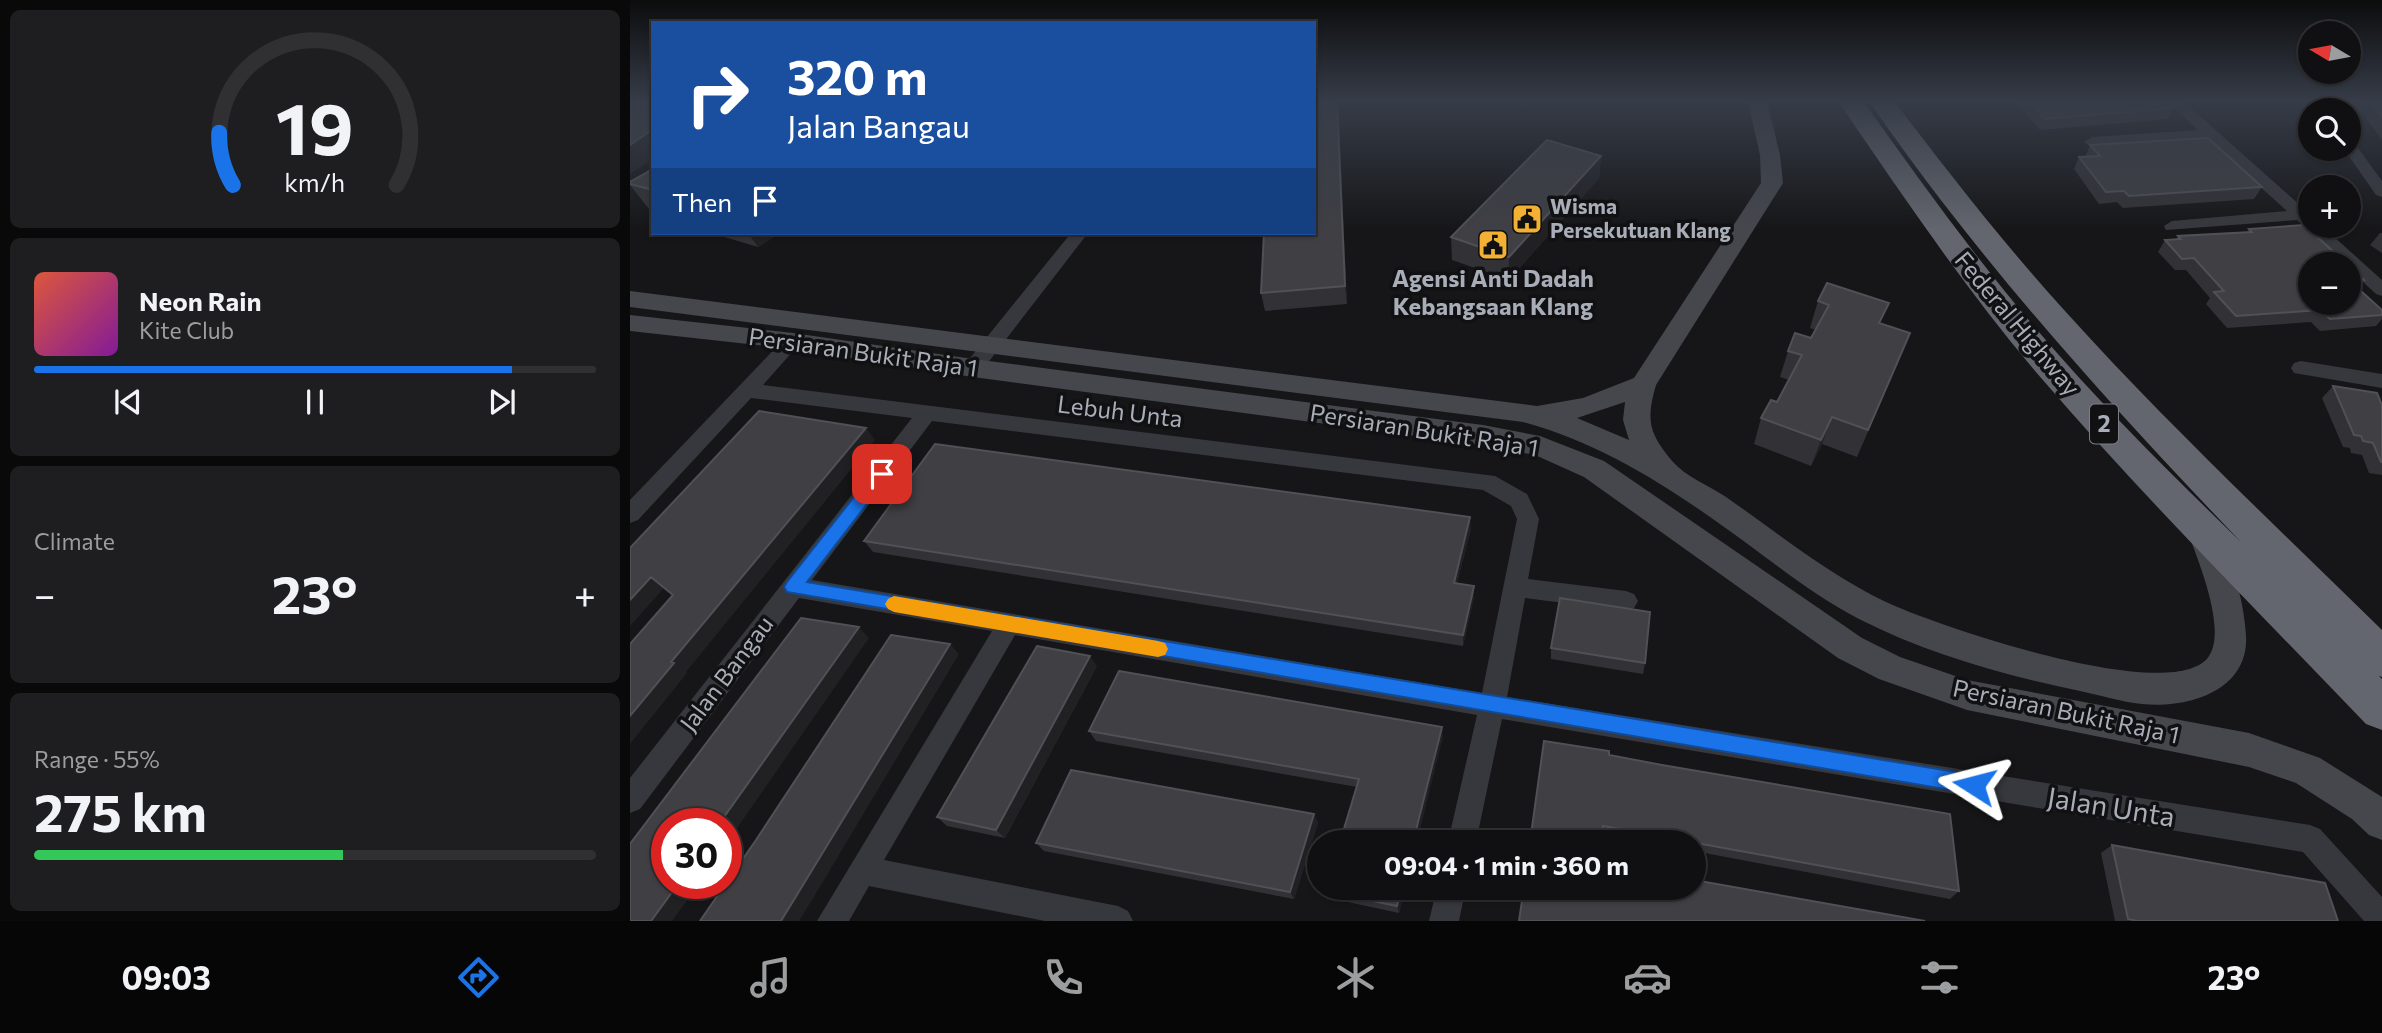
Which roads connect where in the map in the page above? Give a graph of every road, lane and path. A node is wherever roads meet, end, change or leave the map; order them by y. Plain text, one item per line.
1 (1767, 144) edge
2 (1880, 144) edge
3 (1914, 144) edge
4 (2221, 144) edge
5 (2360, 161) edge
6 (2382, 192) edge
7 (2298, 212) edge
8 (2298, 221) edge
9 (2172, 226) dead end
10 (1078, 235) edge
11 (2327, 238) edge
12 (2378, 283) edge
13 (630, 299) edge
14 (630, 323) edge
15 (793, 341) junction
16 (993, 343) junction
17 (973, 368) junction
18 (2301, 368) dead end
19 (2382, 381) edge
20 (1643, 384) junction
21 (747, 390) junction
22 (1523, 412) junction
23 (926, 414) junction
24 (1666, 473) junction
25 (630, 514) edge
26 (2201, 525) junction
27 (793, 587) junction
28 (1516, 587) junction
29 (1626, 601) dead end
30 (1009, 624) junction
31 (2382, 658) edge
32 (1492, 706) junction
33 (2382, 709) edge
34 (630, 800) edge
35 (2382, 822) edge
36 (1465, 830) edge
37 (863, 870) junction
38 (1449, 900) edge
39 (2382, 919) edge
40 (832, 921) edge
41 (1118, 921) edge
42 (1444, 921) edge

1 - 20 street
2 - 26 highway, Federal Highway / 2
3 - 31 highway, Federal Highway / 2
4 - 7 street
5 - 6 street
8 - 9 street
10 - 16 street
11 - 12 street
13 - 16 street, Persiaran Bukit Raja 1
14 - 15 street, Persiaran Bukit Raja 1
15 - 17 street, Persiaran Bukit Raja 1
15 - 21 street
16 - 17 street
16 - 22 street, Persiaran Bukit Raja 1
17 - 35 street, Persiaran Bukit Raja 1
18 - 19 street
20 - 22 street
20 - 24 street
21 - 23 street, Lebuh Unta
21 - 25 street
22 - 24 street, Persiaran Bukit Raja 1
23 - 27 street, Jalan Bangau
23 - 28 street, Lebuh Unta
24 - 26 street, Persiaran Bukit Raja 1
26 - 33 highway, Federal Highway / 2
27 - 30 street, Jalan Unta
27 - 34 street, Jalan Bangau
28 - 29 street
28 - 32 street
30 - 32 street, Jalan Unta
30 - 37 street
32 - 36 street
32 - 39 street, Jalan Unta
37 - 40 street
37 - 41 street
38 - 42 street

